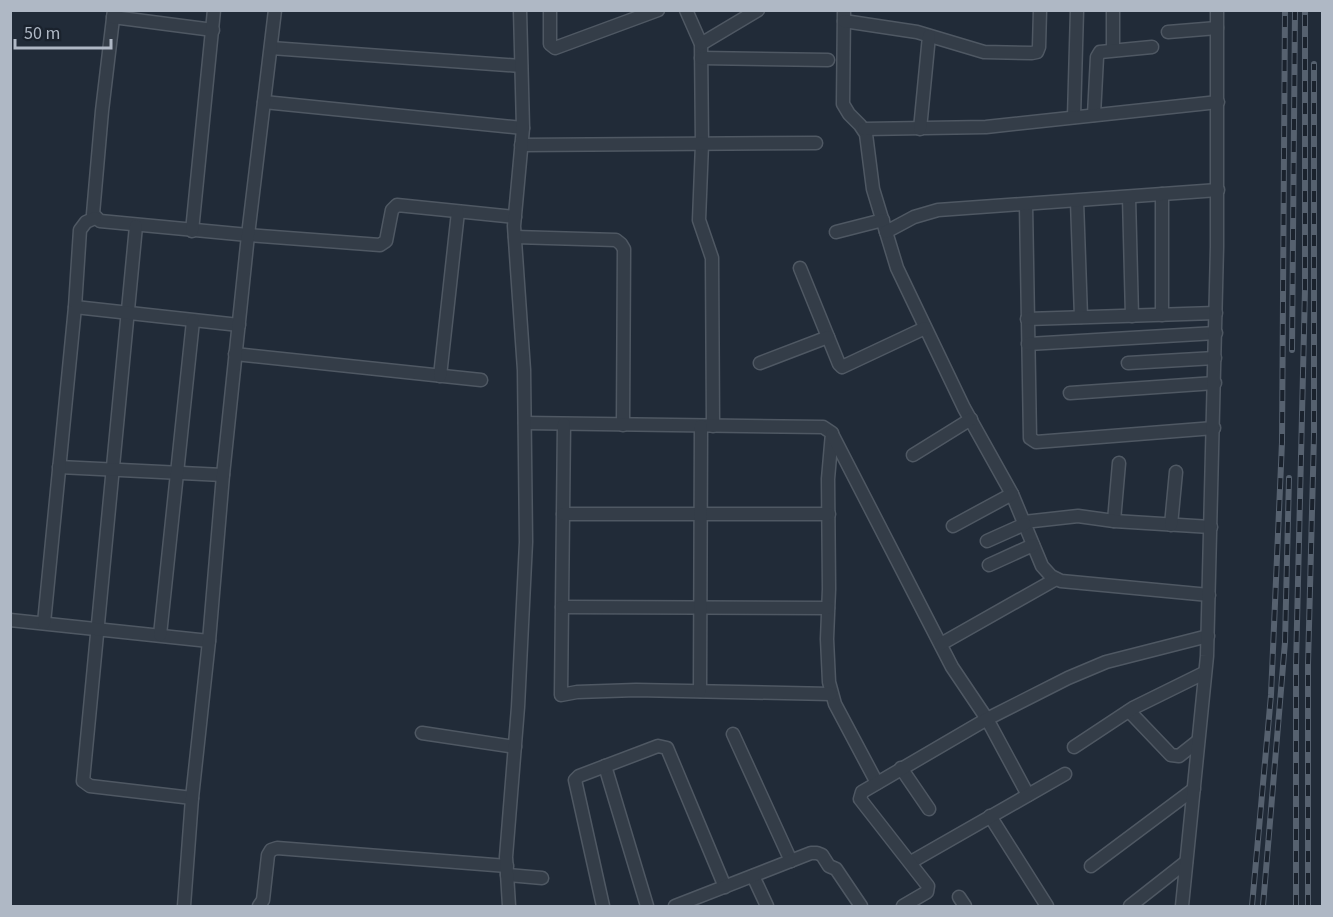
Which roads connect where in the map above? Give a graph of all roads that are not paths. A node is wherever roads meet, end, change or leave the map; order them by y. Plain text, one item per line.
1 (214, 10) edge
2 (275, 10) edge
3 (520, 10) edge
4 (550, 10) edge
5 (658, 10) edge
6 (686, 10) edge
7 (758, 10) edge
8 (1040, 10) edge
9 (1077, 10) edge
10 (1113, 10) edge
11 (1217, 10) edge
12 (113, 14) edge
13 (844, 16) edge
14 (1217, 28) junction
15 (213, 30) junction
16 (1168, 32) dead end
17 (929, 36) junction
18 (701, 44) junction
19 (1152, 47) dead end
20 (271, 48) junction
21 (1113, 50) junction
22 (701, 58) junction
23 (828, 60) dead end
24 (521, 66) junction
25 (264, 102) junction
26 (1218, 102) junction
27 (1094, 115) junction
28 (1074, 117) junction
29 (523, 128) junction
30 (864, 129) junction
31 (920, 129) junction
32 (816, 143) dead end
33 (702, 144) junction
34 (521, 145) junction
35 (1218, 190) junction
36 (1162, 194) junction
37 (1129, 197) junction
38 (1077, 201) junction
39 (1026, 205) junction
40 (458, 212) junction
41 (515, 217) junction
42 (95, 218) junction
43 (136, 226) junction
44 (884, 226) junction
45 (192, 231) junction
46 (836, 232) dead end
47 (248, 235) junction
48 (515, 237) junction
49 (800, 268) dead end
50 (75, 307) junction
51 (128, 312) junction
52 (1216, 313) junction
53 (1162, 315) junction
54 (1132, 316) junction
55 (1081, 317) junction
56 (1027, 319) junction
57 (193, 321) junction
58 (238, 325) junction
59 (925, 328) junction
60 (1216, 333) junction
61 (828, 338) junction
62 (1028, 344) junction
63 (236, 354) junction
64 (1215, 358) junction
65 (760, 363) dead end
66 (1128, 363) dead end
67 (440, 376) junction
68 (481, 380) dead end
69 (1215, 383) junction
70 (1070, 393) dead end
71 (971, 419) junction
72 (525, 423) junction
73 (564, 424) junction
74 (623, 425) junction
75 (707, 426) junction
76 (1214, 429) junction
77 (831, 433) junction
78 (914, 455) dead end
79 (1119, 464) dead end
80 (59, 467) junction
81 (113, 470) junction
82 (1176, 472) dead end
83 (177, 473) junction
84 (223, 475) junction
85 (1012, 494) junction
86 (563, 514) junction
87 (829, 514) junction
88 (701, 515) junction
89 (1114, 521) junction
90 (1024, 523) junction
91 (1171, 525) junction
92 (953, 526) dead end
93 (1211, 527) junction
94 (987, 540) dead end
95 (1033, 544) junction
96 (989, 565) dead end
97 (1056, 579) junction
98 (1209, 595) junction
99 (701, 606) junction
100 (562, 607) junction
101 (828, 608) junction
102 (10, 620) edge
103 (44, 623) junction
104 (98, 629) junction
105 (160, 635) junction
106 (1208, 636) junction
107 (209, 641) junction
108 (941, 644) junction
109 (1204, 673) junction
110 (700, 691) junction
111 (831, 694) junction
112 (1129, 711) junction
113 (987, 719) junction
114 (422, 733) dead end
115 (734, 734) dead end
116 (1198, 741) junction
117 (515, 747) junction
118 (1074, 747) dead end
119 (605, 766) junction
120 (901, 768) junction
121 (1065, 774) dead end
122 (877, 783) junction
123 (1194, 789) junction
124 (1028, 795) junction
125 (192, 798) junction
126 (929, 809) dead end
127 (990, 816) junction
128 (791, 861) junction
129 (911, 862) junction
130 (1186, 862) junction
131 (1091, 866) dead end
132 (507, 870) junction
133 (753, 876) junction
134 (542, 878) dead end
135 (725, 887) junction
136 (695, 903) edge
137 (184, 906) edge
138 (259, 906) edge
139 (509, 906) edge
140 (603, 906) edge
141 (647, 906) edge
142 (675, 906) edge
143 (768, 906) edge
144 (861, 906) edge
145 (903, 906) edge
146 (1047, 906) edge
147 (1131, 906) edge
148 (1182, 906) edge

1 - 15 street
2 - 20 street
3 - 24 street
4 - 5 street
6 - 18 street
7 - 18 street
8 - 17 street
9 - 28 street
10 - 21 street
11 - 14 street
12 - 15 street
12 - 42 street
13 - 17 street
13 - 30 street
14 - 16 street
14 - 26 street
15 - 45 street
17 - 31 street
18 - 22 street
19 - 21 street
20 - 24 street
20 - 25 street
21 - 27 street
22 - 23 street
22 - 33 street
24 - 29 street
25 - 29 street
25 - 47 street
26 - 27 street
26 - 35 street
27 - 28 street
28 - 31 street
29 - 34 street
30 - 31 street
30 - 44 street
32 - 33 street
33 - 34 street
33 - 75 street
34 - 41 street
35 - 36 street
35 - 52 street
36 - 37 street
36 - 53 street
37 - 38 street
37 - 54 street
38 - 39 street
38 - 55 street
39 - 44 street
39 - 56 street
40 - 41 street
40 - 47 street
40 - 67 street
41 - 48 street
42 - 43 street
42 - 50 street
43 - 45 street
43 - 51 street
44 - 46 street
44 - 59 street
45 - 47 street
47 - 58 street
48 - 72 street
48 - 74 street
49 - 61 street
50 - 51 street
50 - 80 street
51 - 57 street
51 - 81 street
52 - 53 street
52 - 60 street
53 - 54 street
54 - 55 street
55 - 56 street
56 - 62 street
57 - 58 street
57 - 83 street
58 - 63 street
59 - 61 street
59 - 71 street
60 - 62 street
60 - 64 street
61 - 65 street
62 - 76 street
63 - 67 street
63 - 84 street
64 - 66 street
64 - 69 street
67 - 68 street
69 - 70 street
69 - 76 street
71 - 78 street
71 - 85 street
72 - 73 street
72 - 117 street
73 - 74 street
73 - 86 street
74 - 75 street
75 - 77 street
75 - 88 street
76 - 93 street
77 - 87 street
77 - 108 street
79 - 89 street
80 - 81 street
80 - 103 street
81 - 83 street
81 - 104 street
82 - 91 street
83 - 84 street
83 - 105 street
84 - 107 street
85 - 90 street
85 - 92 street
86 - 88 street
86 - 100 street
87 - 88 street
87 - 101 street
88 - 99 street
89 - 90 street
89 - 91 street
90 - 94 street
90 - 95 street
91 - 93 street
93 - 98 street
95 - 96 street
95 - 97 street
97 - 98 street
97 - 108 street
98 - 106 street
99 - 100 street
99 - 101 street
99 - 110 street
100 - 110 street
101 - 111 street
102 - 103 street
103 - 104 street
104 - 105 street
104 - 125 street
105 - 107 street
106 - 109 street
106 - 113 street
107 - 125 street
108 - 113 street
109 - 112 street
109 - 116 street
110 - 111 street
111 - 122 street
112 - 116 street
112 - 118 street
113 - 120 street
113 - 124 street
114 - 117 street
115 - 128 street
116 - 123 street
117 - 132 street
119 - 135 street
119 - 140 street
119 - 141 street
120 - 122 street
120 - 126 street
121 - 124 street
122 - 129 street
123 - 130 street
123 - 131 street
124 - 127 street
125 - 137 street
127 - 129 street
127 - 146 street
128 - 133 street
128 - 144 street
129 - 145 street
130 - 147 street
130 - 148 street
132 - 134 street
132 - 138 street
132 - 139 street
133 - 135 street
133 - 143 street
135 - 136 street
136 - 142 street

